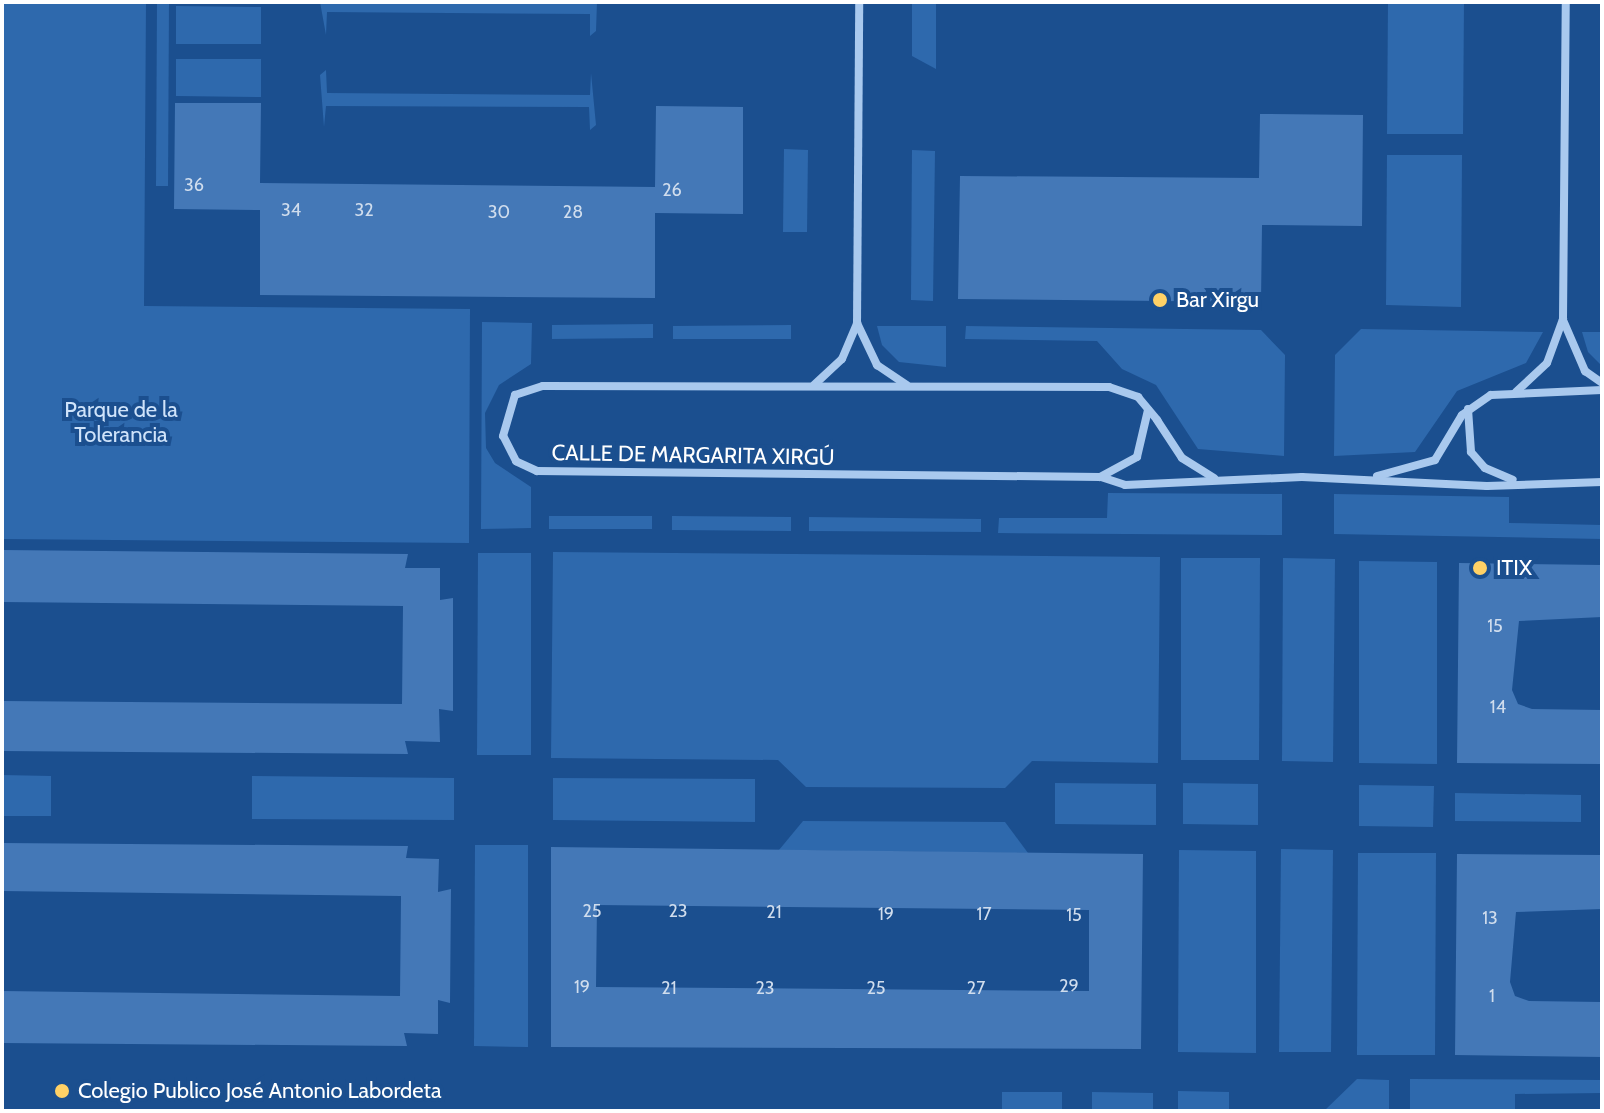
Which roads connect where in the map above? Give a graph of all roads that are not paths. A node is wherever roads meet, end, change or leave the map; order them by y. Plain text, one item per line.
1 (859, 2) edge
2 (1566, 2) edge
3 (1563, 319) junction
4 (857, 323) junction
5 (1602, 383) edge
6 (812, 386) junction
7 (916, 388) junction
8 (1602, 390) edge
9 (1516, 392) junction
10 (1468, 409) junction
11 (1148, 410) junction
12 (1100, 477) junction
13 (1214, 478) junction
14 (1369, 478) junction
15 (1516, 481) junction
16 (1602, 482) edge

1 - 4 street
2 - 3 street
3 - 5 street
3 - 9 street
4 - 6 street
4 - 7 street
6 - 7 street, CALLE DE MARGARITA XIRGÚ
6 - 12 street, CALLE DE MARGARITA XIRGÚ
7 - 11 street, CALLE DE MARGARITA XIRGÚ
8 - 9 street
9 - 10 street
10 - 14 street, CALLE DE MARGARITA XIRGÚ
10 - 15 street, CALLE DE MARGARITA XIRGÚ
11 - 12 street, CALLE DE MARGARITA XIRGÚ
11 - 13 street, CALLE DE MARGARITA XIRGÚ
12 - 13 street, CALLE DE MARGARITA XIRGÚ
13 - 14 street, CALLE DE MARGARITA XIRGÚ
14 - 15 street, CALLE DE MARGARITA XIRGÚ
15 - 16 street, CALLE DE MARGARITA XIRGÚ

